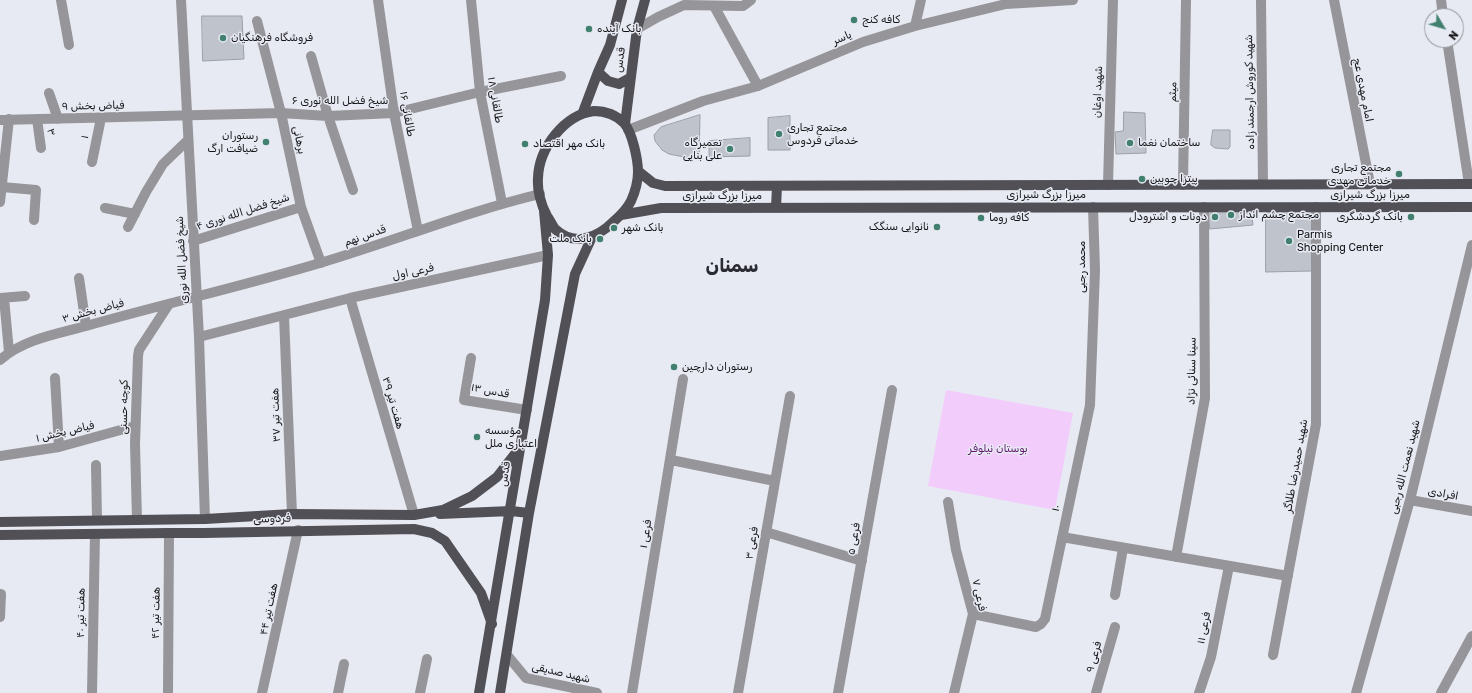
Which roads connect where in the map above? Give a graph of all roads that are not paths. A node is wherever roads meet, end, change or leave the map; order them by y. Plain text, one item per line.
1 (61, 0) edge
2 (181, 0) edge
3 (378, 0) edge
4 (470, 0) edge
5 (622, 0) edge
6 (645, 0) edge
7 (751, 0) edge
8 (921, 0) edge
9 (1073, 0) edge
10 (1113, 0) edge
11 (1186, 0) edge
12 (1261, 0) edge
13 (1334, 0) edge
14 (1059, 1) edge
15 (714, 6) junction
16 (257, 22) dead end
17 (915, 26) junction
18 (637, 29) junction
19 (69, 45) dead end
20 (1448, 48) edge
21 (311, 56) dead end
22 (598, 72) junction
23 (561, 76) dead end
24 (630, 78) junction
25 (758, 86) junction
26 (480, 92) junction
27 (49, 93) dead end
28 (584, 112) junction
29 (281, 113) junction
30 (394, 113) junction
31 (187, 116) junction
32 (328, 116) junction
33 (58, 118) junction
34 (101, 118) junction
35 (37, 119) junction
36 (5, 120) edge
37 (626, 127) junction
38 (188, 140) junction
39 (41, 148) dead end
40 (92, 162) dead end
41 (638, 171) junction
42 (1263, 184) junction
43 (1370, 184) junction
44 (1471, 184) edge
45 (1108, 185) junction
46 (1183, 185) junction
47 (777, 186) junction
48 (2, 187) junction
49 (353, 190) dead end
50 (540, 194) junction
51 (0, 202) edge
52 (502, 203) junction
53 (301, 207) junction
54 (1092, 207) junction
55 (1204, 207) junction
56 (1316, 207) junction
57 (1472, 207) edge
58 (105, 208) dead end
59 (776, 208) junction
60 (544, 211) junction
61 (135, 214) junction
62 (621, 214) junction
63 (34, 220) dead end
64 (128, 227) dead end
65 (418, 231) junction
66 (592, 238) junction
67 (193, 241) junction
68 (1472, 245) edge
69 (548, 255) junction
70 (321, 263) junction
71 (79, 278) dead end
72 (25, 296) dead end
73 (2, 298) edge
74 (197, 298) junction
75 (350, 298) junction
76 (169, 304) junction
77 (284, 316) junction
78 (86, 326) junction
79 (1093, 327) joint
80 (199, 337) junction
81 (10, 352) junction
82 (471, 358) dead end
83 (0, 360) edge
84 (55, 378) dead end
85 (683, 379) dead end
86 (892, 390) dead end
87 (790, 396) dead end
88 (527, 410) junction
89 (135, 426) junction
90 (521, 446) junction
91 (59, 447) junction
92 (0, 456) edge
93 (671, 460) junction
94 (96, 465) dead end
95 (775, 480) junction
96 (1410, 500) junction
97 (948, 502) dead end
98 (511, 511) junction
99 (1472, 511) edge
100 (292, 514) junction
101 (529, 514) junction
102 (414, 515) junction
103 (204, 519) junction
104 (97, 520) junction
105 (137, 520) junction
106 (0, 522) edge
107 (298, 530) junction
108 (169, 532) junction
109 (766, 532) junction
110 (204, 533) junction
111 (95, 534) junction
112 (0, 535) edge
113 (1062, 537) junction
114 (1123, 548) junction
115 (1176, 557) junction
116 (862, 561) junction
117 (1229, 566) junction
118 (1288, 576) junction
119 (1, 594) dead end
120 (1115, 595) dead end
121 (973, 614) junction
122 (0, 617) edge
123 (492, 624) junction
124 (1115, 627) dead end
125 (1472, 636) edge
126 (507, 654) junction
127 (1273, 655) dead end
128 (427, 659) dead end
129 (344, 664) dead end
130 (569, 690) edge
131 (92, 693) edge
132 (168, 693) edge
133 (262, 693) edge
134 (338, 693) edge
135 (420, 693) edge
136 (480, 693) edge
137 (500, 693) edge
138 (597, 693) edge
139 (632, 693) edge
140 (738, 693) edge
141 (838, 693) edge
142 (954, 693) edge
143 (1096, 693) edge
144 (1199, 693) edge
145 (1356, 693) edge
146 (1441, 693) edge

1 - 19 street
2 - 31 street, شیخ فضل الله نوری
3 - 30 street, طالقانی ۱۶
4 - 26 street, طالقانی ۱۸
5 - 22 main road, قدس
6 - 18 main road, قدس
7 - 15 street
8 - 17 street
9 - 14 street, یاسر
10 - 45 street, شهید اوغان
11 - 46 street, میثم
12 - 42 street, شهید کوروش ارجمند زاده
13 - 43 street, امام مهدی عج
14 - 17 street, یاسر
15 - 18 street
15 - 25 street
16 - 29 street, برهانی
17 - 25 street, یاسر
18 - 24 main road, قدس
20 - 44 street
21 - 32 street
22 - 24 main road
22 - 28 main road, قدس
23 - 26 street, شیخ فضل الله نوری ۶
24 - 37 main road, قدس
25 - 37 street, یاسر
26 - 30 street, شیخ فضل الله نوری ۶
26 - 52 street, طالقانی ۱۸
27 - 33 street
28 - 37 main road
28 - 50 main road
29 - 31 street, شیخ فضل الله نوری ۶
29 - 32 street, شیخ فضل الله نوری ۶
29 - 53 street, برهانی
30 - 32 street, شیخ فضل الله نوری ۶
30 - 65 street, طالقانی ۱۶
31 - 34 street, فیاض بخش ۹
31 - 38 street, شیخ فضل الله نوری
32 - 49 street
33 - 34 street, فیاض بخش ۹
33 - 35 street, فیاض بخش ۹
34 - 40 street, ۱
35 - 36 street, فیاض بخش ۹
35 - 39 street, ۳
36 - 48 street
37 - 41 main road
38 - 61 street
38 - 67 street, شیخ فضل الله نوری
41 - 47 main road, میرزا بزرگ شیرازی
41 - 62 main road
42 - 43 main road, میرزا بزرگ شیرازی
42 - 46 main road, میرزا بزرگ شیرازی
43 - 44 main road, میرزا بزرگ شیرازی
45 - 46 main road, میرزا بزرگ شیرازی
45 - 47 main road, میرزا بزرگ شیرازی
47 - 59 main road
48 - 51 street
48 - 63 street
50 - 52 street, قدس نهم
50 - 60 main road
52 - 65 street, قدس نهم
53 - 67 street, شیخ فضل الله نوری ۴
53 - 70 street, برهانی
54 - 55 main road, میرزا بزرگ شیرازی
54 - 59 main road, میرزا بزرگ شیرازی
54 - 79 street, محمد رجبی
55 - 56 main road, میرزا بزرگ شیرازی
55 - 115 street, سینا سنائی نژاد
56 - 57 main road, میرزا بزرگ شیرازی
56 - 118 street, شهید حمیدرضا طلاگر
58 - 61 street
59 - 62 main road, میرزا بزرگ شیرازی
60 - 66 main road
60 - 69 main road, قدس
61 - 64 street
62 - 66 main road
65 - 70 street, قدس نهم
66 - 101 main road
67 - 74 street, شیخ فضل الله نوری
68 - 96 street, شهید نعمت الله رجبی
69 - 75 street, فرعی اول
69 - 88 main road, قدس
70 - 74 street, قدس نهم
71 - 78 street
72 - 73 street
73 - 81 street
74 - 76 street, فیاض بخش ۳
74 - 80 street, شیخ فضل الله نوری
75 - 77 street, فرعی اول
75 - 102 street, هفت تیر ۳۹
76 - 78 street, فیاض بخش ۳
76 - 89 street, کوچه حسنی
77 - 80 street, فرعی اول
77 - 100 street, هفت تیر ۳۷
78 - 81 street, فیاض بخش ۳
79 - 113 street, ۱۰
80 - 103 street, شیخ فضل الله نوری
81 - 83 street, فیاض بخش ۳
82 - 88 street, قدس ۱۳
84 - 91 street
85 - 93 street, فرعی ۱
86 - 116 street, فرعی ۵
87 - 95 street, فرعی ۳
88 - 90 main road, قدس
89 - 91 street, فیاض بخش ۱
89 - 105 street, کوچه حسنی
90 - 98 main road, قدس
90 - 102 main road, فردوسی
91 - 92 street, فیاض بخش ۱
93 - 95 street
93 - 139 street, فرعی ۱
94 - 104 street
95 - 109 street, فرعی ۳
96 - 99 street, افرادی
96 - 145 street, شهید نعمت الله رجبی
97 - 121 street, فرعی ۷
98 - 101 main road, فردوسی
98 - 102 main road, فردوسی
98 - 123 main road, قدس
100 - 102 main road, فردوسی
100 - 103 main road, فردوسی
101 - 126 main road
103 - 105 main road, فردوسی
103 - 110 main road
104 - 105 main road, فردوسی
104 - 106 main road, فردوسی
107 - 110 main road, فردوسی
107 - 123 main road, فردوسی
107 - 133 street, هفت تیر ۴۴
108 - 110 main road, فردوسی
108 - 111 main road, فردوسی
108 - 132 street, هفت تیر ۴۲
109 - 116 street
109 - 140 street, فرعی ۳
111 - 112 main road, فردوسی
111 - 131 street, هفت تیر ۴۰
113 - 114 street
113 - 121 street, ۱۰
114 - 115 street
114 - 120 street
115 - 117 street
116 - 141 street, فرعی ۵
117 - 118 street
117 - 144 street, فرعی ۱۱
118 - 127 street, شهید حمیدرضا طلاگر
119 - 122 street
121 - 142 street, فرعی ۷
123 - 136 main road, قدس
124 - 143 street, فرعی ۹
125 - 146 street
126 - 130 street, شهید صدیقی
126 - 137 main road
128 - 135 street
129 - 134 street
130 - 138 street, شهید صدیقی

